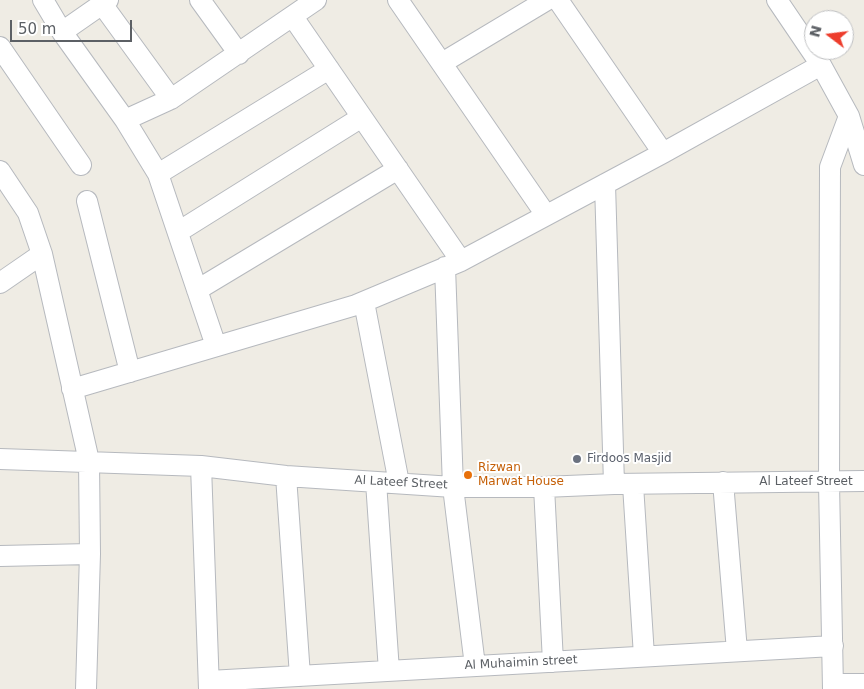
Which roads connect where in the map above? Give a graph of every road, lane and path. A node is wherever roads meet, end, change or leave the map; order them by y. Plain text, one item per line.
1 (43, 0) edge
2 (200, 0) edge
3 (398, 0) edge
4 (546, 0) edge
5 (558, 0) edge
6 (777, 0) edge
7 (105, 2) edge
8 (303, 6) edge
9 (62, 32) junction
10 (0, 47) edge
11 (239, 54) junction
12 (442, 64) junction
13 (821, 65) junction
14 (329, 69) junction
15 (171, 99) junction
16 (850, 116) junction
17 (362, 117) junction
18 (125, 120) junction
19 (664, 153) junction
20 (81, 165) dead end
21 (864, 165) edge
22 (398, 168) junction
23 (0, 171) edge
24 (158, 174) junction
25 (606, 184) junction
26 (87, 201) dead end
27 (546, 216) junction
28 (178, 232) junction
29 (42, 254) junction
30 (453, 264) junction
31 (0, 283) edge
32 (197, 290) junction
33 (364, 302) junction
34 (216, 346) junction
35 (130, 372) junction
36 (72, 389) junction
37 (0, 459) edge
38 (89, 461) junction
39 (201, 466) junction
40 (286, 476) junction
41 (864, 481) edge
42 (376, 482) junction
43 (723, 482) junction
44 (399, 483) junction
45 (829, 483) junction
46 (624, 484) junction
47 (453, 487) junction
48 (544, 487) junction
49 (90, 554) junction
50 (0, 556) edge
51 (832, 646) junction
52 (737, 651) junction
53 (644, 656) junction
54 (553, 662) junction
55 (475, 666) junction
56 (389, 671) junction
57 (300, 676) junction
58 (864, 684) edge
59 (209, 685) edge
60 (833, 687) edge
61 (86, 689) edge

1 - 9 street
2 - 11 street
3 - 12 street
4 - 12 street
5 - 19 street
6 - 13 street
7 - 9 street
7 - 15 street
8 - 11 street
8 - 14 street
9 - 18 street
10 - 20 street
11 - 15 street
12 - 27 street
13 - 16 street
13 - 19 street
14 - 17 street
14 - 24 street
15 - 18 street
16 - 21 street
16 - 45 street
17 - 22 street
17 - 28 street
18 - 24 street
19 - 25 street
22 - 30 street
22 - 32 street
23 - 29 street
24 - 28 street
25 - 27 street
25 - 46 street
26 - 35 street
27 - 30 street
28 - 32 street
29 - 31 street
29 - 36 street
30 - 33 street
30 - 47 street
32 - 34 street
33 - 34 street
33 - 44 street
34 - 35 street
35 - 36 street
36 - 38 street
37 - 38 street, Al Lateef Street
38 - 39 street, Al Lateef Street
38 - 49 street
39 - 40 street, Al Lateef Street
39 - 59 street
40 - 42 street, Al Lateef Street
40 - 57 street
41 - 45 street, Al Lateef Street
42 - 44 street, Al Lateef Street
42 - 56 street
43 - 45 street, Al Lateef Street
43 - 46 street, Al Lateef Street
43 - 52 street
44 - 47 street, Al Lateef Street
45 - 51 street
46 - 48 street, Al Lateef Street
46 - 53 street
47 - 48 street, Al Lateef Street
47 - 55 street
48 - 54 street
49 - 50 street
49 - 61 street
51 - 52 street, Al Muhaimin street
51 - 60 street
52 - 53 street, Al Muhaimin street
53 - 54 street, Al Muhaimin street
54 - 55 street, Al Muhaimin street
55 - 56 street, Al Muhaimin street
56 - 57 street, Al Muhaimin street
57 - 59 street, Al Muhaimin street
58 - 60 street

